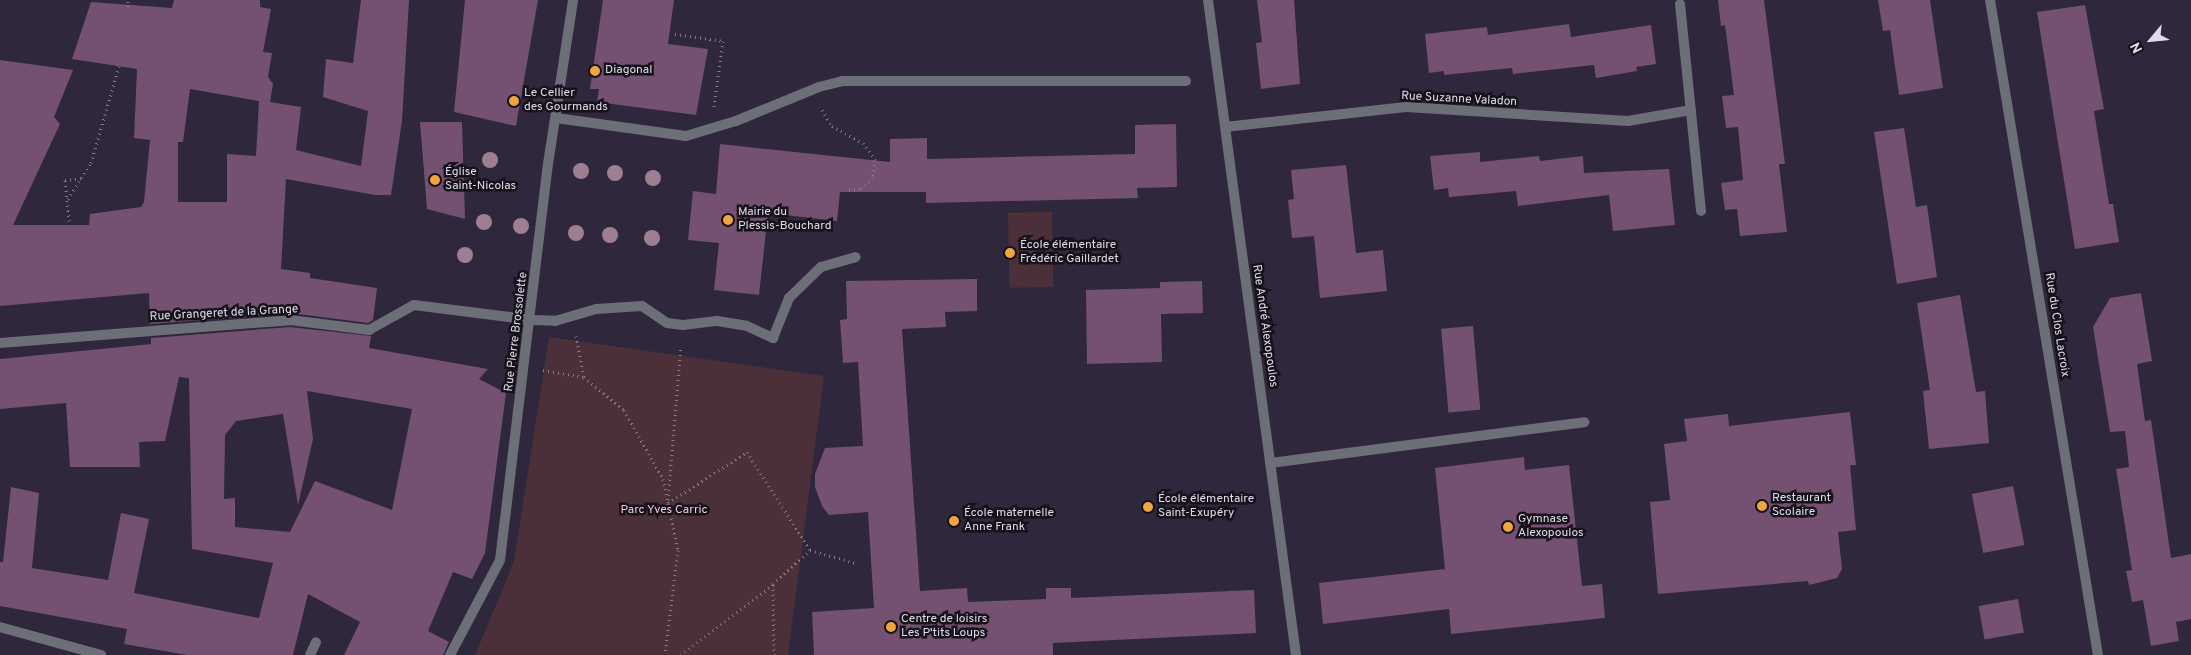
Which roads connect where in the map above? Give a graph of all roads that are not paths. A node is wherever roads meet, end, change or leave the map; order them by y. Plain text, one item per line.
1 (573, 0) edge
2 (1208, 0) edge
3 (1990, 0) edge
4 (1680, 4) dead end
5 (1186, 81) dead end
6 (1691, 110) junction
7 (556, 118) junction
8 (1225, 127) junction
9 (1701, 211) dead end
10 (856, 257) dead end
11 (532, 320) junction
12 (0, 343) edge
13 (1584, 422) dead end
14 (1270, 463) junction
15 (0, 627) edge
16 (316, 642) dead end
17 (101, 655) edge
18 (310, 655) edge
19 (450, 655) edge
20 (1296, 655) edge
21 (2098, 655) edge

1 - 7 street, Rue Pierre Brossolette
2 - 8 street, Rue André Alexopoulos
3 - 21 street, Rue du Clos Lacroix
4 - 6 street
5 - 7 street
6 - 8 street, Rue Suzanne Valadon
6 - 9 street
7 - 11 street, Rue Pierre Brossolette
8 - 14 street, Rue André Alexopoulos
10 - 11 street, Rue Grangeret de la Grange
11 - 12 street, Rue Grangeret de la Grange
11 - 19 street, Rue Pierre Brossolette
13 - 14 street
14 - 20 street, Rue André Alexopoulos
15 - 17 street
16 - 18 street

